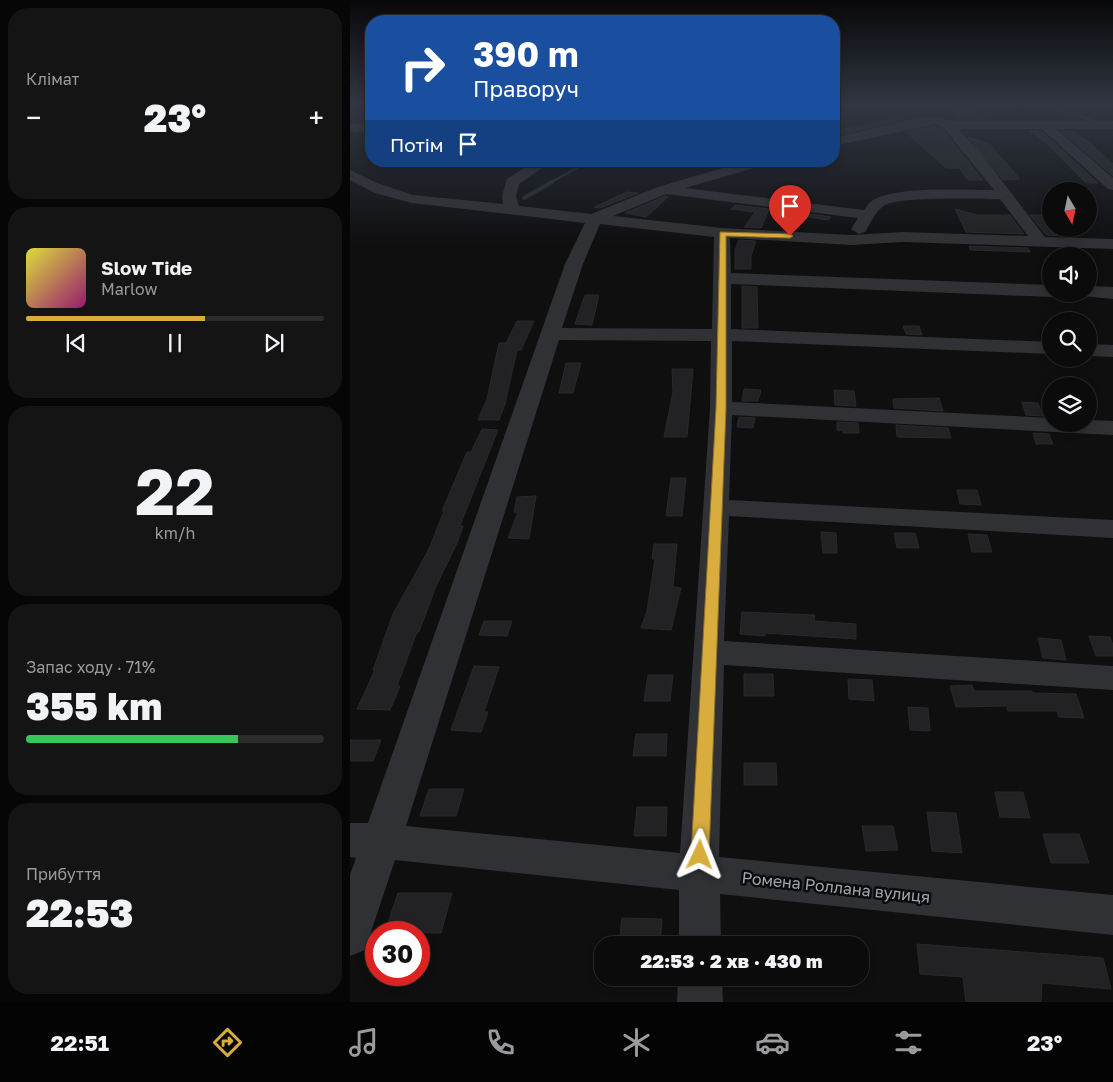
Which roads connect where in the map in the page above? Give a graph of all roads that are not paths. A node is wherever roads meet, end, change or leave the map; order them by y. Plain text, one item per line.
1 (971, 151) edge
2 (1074, 151) edge
3 (536, 167) edge
4 (742, 167) edge
5 (350, 174) edge
6 (1113, 186) edge
7 (663, 190) junction
8 (1004, 194) junction
9 (512, 210) junction
10 (871, 212) junction
11 (595, 218) junction
12 (722, 233) junction
13 (903, 237) junction
14 (851, 240) junction
15 (1040, 241) junction
16 (1113, 244) edge
17 (720, 278) junction
18 (1042, 291) edge
19 (1097, 292) edge
20 (1113, 293) edge
21 (551, 334) junction
22 (722, 335) junction
23 (1042, 348) edge
24 (1097, 350) edge
25 (1113, 351) edge
26 (721, 408) junction
27 (1113, 428) edge
28 (716, 507) junction
29 (1113, 529) edge
30 (708, 652) junction
31 (1113, 678) edge
32 (366, 841) edge
33 (699, 873) junction
34 (1113, 915) edge
35 (350, 935) edge
36 (700, 936) edge
37 (700, 986) edge
38 (700, 1002) edge

1 - 8 street
2 - 6 street
3 - 9 street
4 - 7 street
5 - 9 street
7 - 10 street
7 - 11 street
8 - 10 street
8 - 15 street
9 - 11 street
10 - 13 street
10 - 14 street
11 - 12 street
11 - 21 street
12 - 14 street
12 - 17 street
13 - 14 street
13 - 15 street
15 - 16 street
17 - 18 street
17 - 22 street
19 - 20 street
21 - 22 street
21 - 32 street
22 - 23 street
22 - 26 street
24 - 25 street
26 - 27 street
26 - 28 street
28 - 29 street
28 - 30 street
30 - 31 street
30 - 33 street
32 - 33 street, Ромена Роллана вулиця
32 - 35 street
33 - 34 street, Ромена Роллана вулиця
33 - 36 street
37 - 38 street

